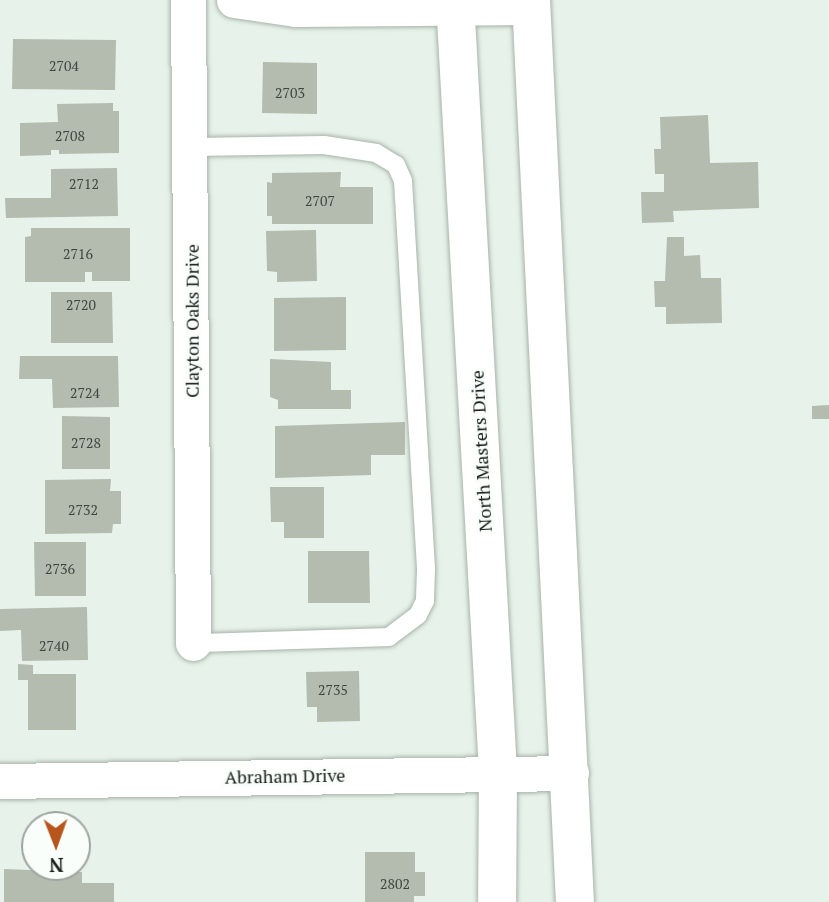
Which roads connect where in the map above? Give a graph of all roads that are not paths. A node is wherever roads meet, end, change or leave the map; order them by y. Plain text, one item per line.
1 (188, 0) edge
2 (234, 0) edge
3 (455, 4) edge
4 (531, 4) edge
5 (191, 147) junction
6 (193, 643) joint
7 (498, 772) junction
8 (571, 773) junction
9 (0, 781) edge
10 (497, 902) edge
11 (575, 902) edge

1 - 5 street, Clayton Oaks Drive
2 - 3 street
3 - 4 street
3 - 7 main road, North Masters Drive
4 - 8 main road
5 - 6 street, Clayton Oaks Drive
5 - 6 lane
7 - 8 street, Abraham Drive
7 - 9 street, Abraham Drive
7 - 10 main road, North Masters Drive
8 - 11 main road

